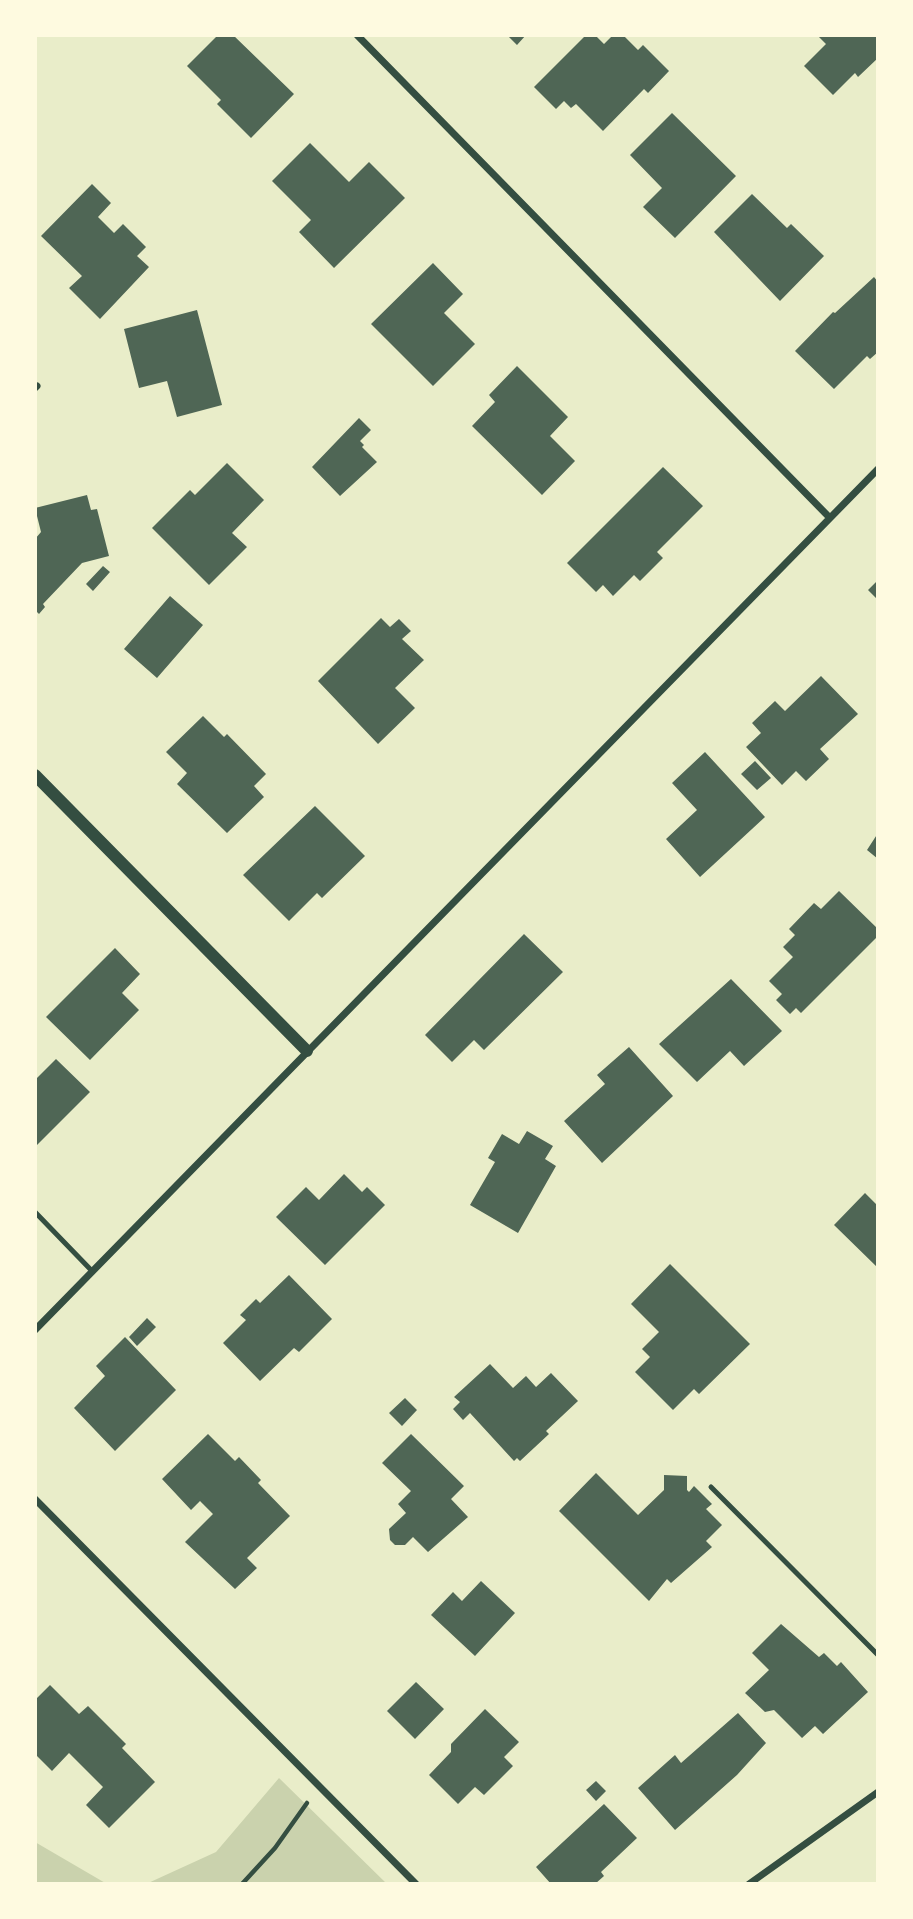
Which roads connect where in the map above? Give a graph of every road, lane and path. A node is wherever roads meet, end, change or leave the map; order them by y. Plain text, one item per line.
1 (357, 35) edge
2 (878, 469) edge
3 (829, 517) junction
4 (35, 775) edge
5 (306, 1051) junction
6 (35, 1212) edge
7 (92, 1271) junction
8 (35, 1330) edge
9 (710, 1487) dead end
10 (35, 1499) edge
11 (878, 1655) edge
12 (318, 1786) junction
13 (878, 1792) edge
14 (242, 1884) edge
15 (416, 1884) edge
16 (749, 1884) edge

1 - 3 street
2 - 3 street
3 - 5 street
4 - 5 street
5 - 7 street
6 - 7 lane
7 - 8 street
9 - 11 lane
10 - 12 street
12 - 14 path
12 - 15 street
13 - 16 street

